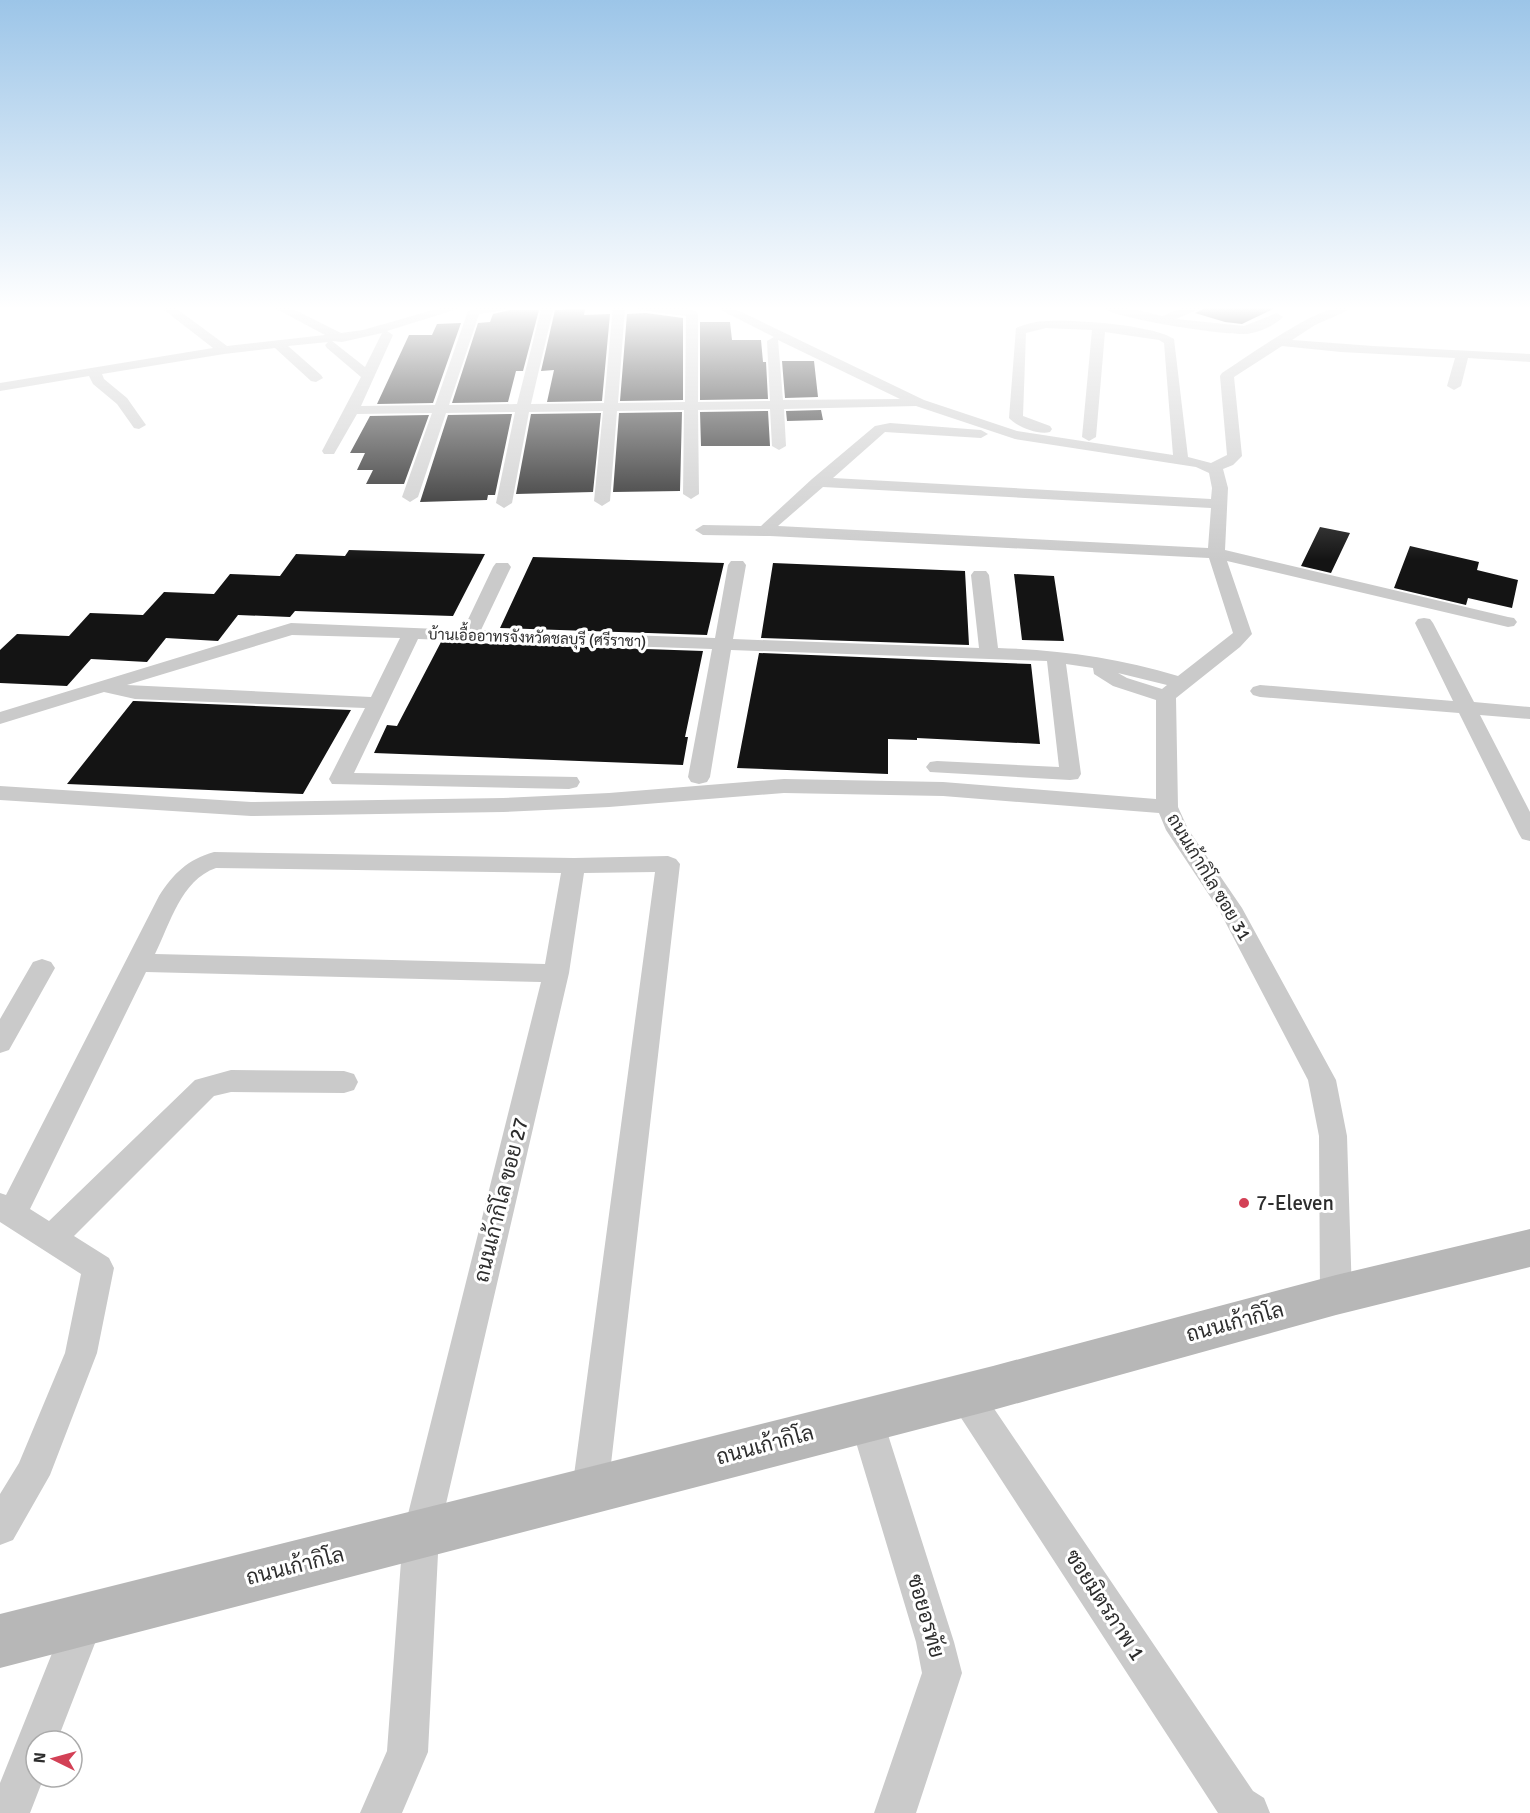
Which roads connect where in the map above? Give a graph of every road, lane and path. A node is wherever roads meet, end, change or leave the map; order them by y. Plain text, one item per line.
1 (110, 391) edge
2 (361, 391) edge
3 (446, 391) edge
4 (528, 391) edge
5 (611, 391) edge
6 (690, 391) edge
7 (776, 391) edge
8 (894, 391) edge
9 (1017, 391) edge
10 (1093, 391) edge
11 (1174, 391) edge
12 (1228, 391) edge
13 (913, 400) junction
14 (777, 403) junction
15 (690, 405) junction
16 (609, 406) junction
17 (524, 407) junction
18 (441, 408) junction
19 (352, 410) junction
20 (139, 425) dead end
21 (1015, 435) junction
22 (1089, 437) junction
23 (779, 446) dead end
24 (329, 451) dead end
25 (1181, 455) junction
26 (1210, 468) junction
27 (817, 482) junction
28 (691, 494) dead end
29 (410, 497) dead end
30 (602, 501) dead end
31 (504, 503) dead end
32 (1218, 504) junction
33 (704, 530) dead end
34 (770, 531) junction
35 (1216, 553) junction
36 (737, 565) dead end
37 (502, 567) dead end
38 (980, 575) dead end
39 (1508, 622) dead end
40 (1424, 624) dead end
41 (412, 633) junction
42 (470, 635) junction
43 (722, 644) junction
44 (989, 653) junction
45 (1056, 656) junction
46 (104, 686) junction
47 (1173, 689) junction
48 (1260, 691) dead end
49 (377, 704) junction
50 (1467, 709) junction
51 (1530, 713) edge
52 (0, 718) edge
53 (937, 767) dead end
54 (699, 777) dead end
55 (569, 782) dead end
56 (0, 793) edge
57 (1167, 807) junction
58 (1530, 834) edge
59 (574, 866) junction
60 (138, 963) junction
61 (42, 968) dead end
62 (556, 973) junction
63 (0, 1043) edge
64 (344, 1082) dead end
65 (6, 1209) edge
66 (52, 1238) junction
67 (1530, 1248) edge
68 (1336, 1295) junction
69 (964, 1393) junction
70 (866, 1419) junction
71 (590, 1490) junction
72 (0, 1527) edge
73 (421, 1534) junction
74 (85, 1620) junction
75 (0, 1641) edge
76 (42, 1729) edge
77 (24, 1776) edge
78 (9, 1813) edge
79 (381, 1813) edge
80 (896, 1813) edge
81 (1249, 1813) edge

1 - 20 street
2 - 19 street
3 - 18 street
4 - 17 street
5 - 16 street
6 - 15 street
7 - 14 street
8 - 13 street
9 - 22 street
10 - 22 street
11 - 25 street
12 - 26 street
13 - 14 street
13 - 21 street
14 - 15 street
14 - 23 street
15 - 16 street
15 - 28 street
16 - 17 street
16 - 30 street
17 - 18 street
17 - 31 street
18 - 19 street
18 - 29 street
19 - 24 street
21 - 25 street
21 - 27 street
22 - 25 street
25 - 26 street
26 - 32 street
27 - 32 street
27 - 34 street
32 - 35 street
33 - 34 street
34 - 35 street
35 - 39 street
35 - 47 street
36 - 43 street
37 - 42 street
38 - 44 street
40 - 50 street
41 - 42 street, บ้านเอื้ออาทรจังหวัดชลบุรี (ศรีราชา)
41 - 46 street, บ้านเอื้ออาทรจังหวัดชลบุรี (ศรีราชา)
41 - 49 street
42 - 43 street, บ้านเอื้ออาทรจังหวัดชลบุรี (ศรีราชา)
43 - 44 street, บ้านเอื้ออาทรจังหวัดชลบุรี (ศรีราชา)
43 - 54 street
44 - 45 street, บ้านเอื้ออาทรจังหวัดชลบุรี (ศรีราชา)
45 - 47 street, บ้านเอื้ออาทรจังหวัดชลบุรี (ศรีราชา)
45 - 53 street
46 - 49 street
46 - 52 street, บ้านเอื้ออาทรจังหวัดชลบุรี (ศรีราชา)
47 - 57 street, ถนนเก้ากิโล ซอย 31
48 - 50 street
49 - 55 street
50 - 51 street
50 - 58 street
56 - 57 street
57 - 68 street, ถนนเก้ากิโล ซอย 31
59 - 60 street
59 - 62 street, ถนนเก้ากิโล ขอย 27
59 - 71 street
60 - 62 street
60 - 65 street
61 - 63 street
62 - 73 street, ถนนเก้ากิโล ขอย 27
64 - 66 street
65 - 66 street
66 - 72 street
67 - 68 main road, ถนนเก้ากิโล
68 - 69 main road, ถนนเก้ากิโล
69 - 70 main road, ถนนเก้ากิโล
69 - 81 street, ซอยมิตรภาพ 1
70 - 71 main road, ถนนเก้ากิโล
70 - 80 street, ซอยอรทัย
71 - 73 main road, ถนนเก้ากิโล
73 - 74 main road, ถนนเก้ากิโล
73 - 79 street, ถนนเก้ากิโล ขอย 27
74 - 75 main road, ถนนเก้ากิโล
74 - 76 street
77 - 78 street

